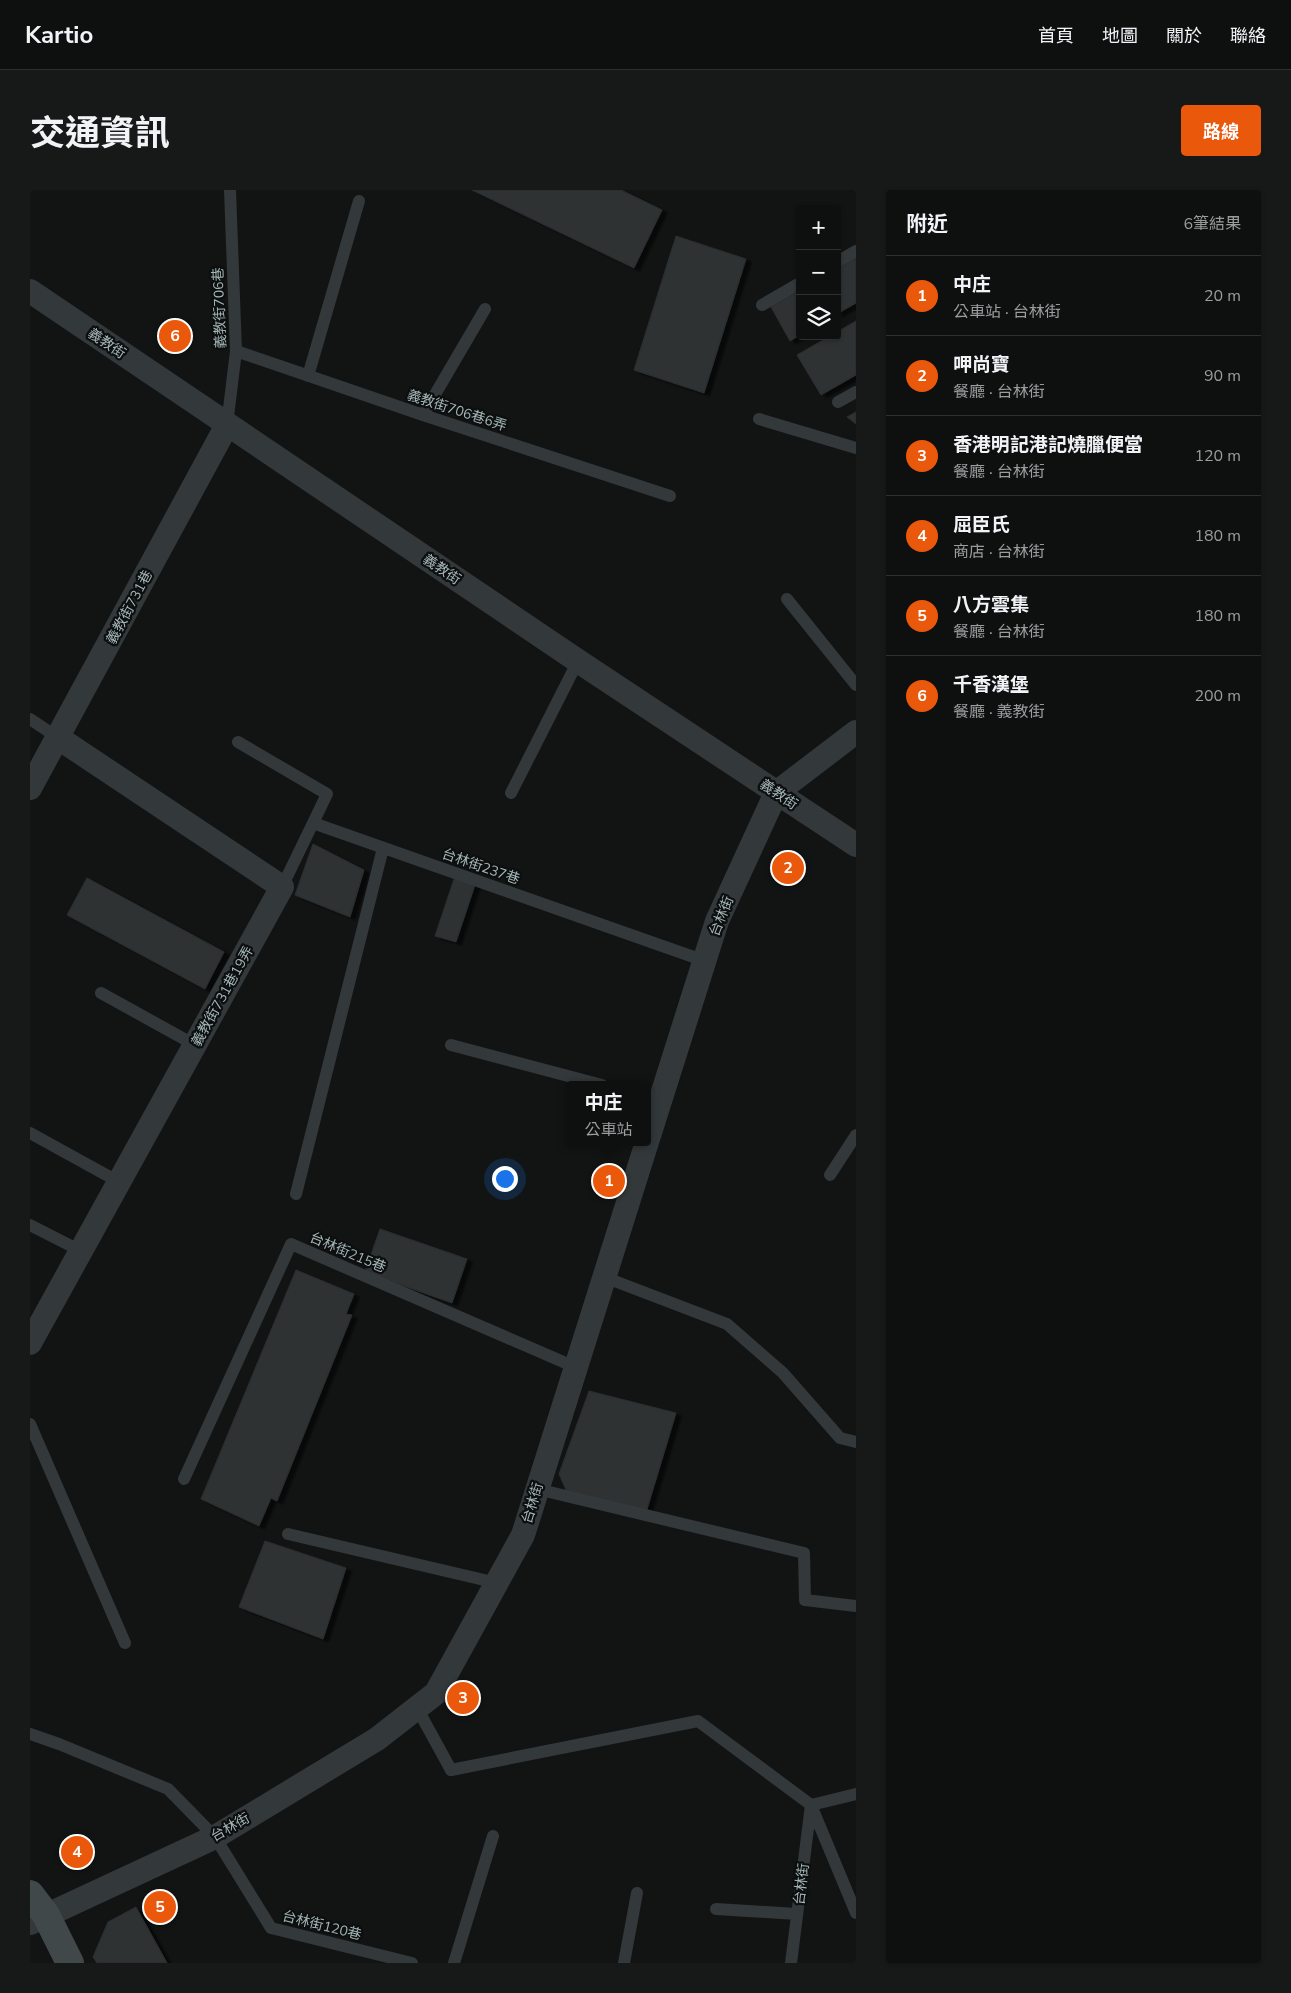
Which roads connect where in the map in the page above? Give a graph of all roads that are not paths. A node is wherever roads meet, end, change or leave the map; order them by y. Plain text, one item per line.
1 (230, 190) edge
2 (359, 201) dead end
3 (856, 251) edge
4 (841, 260) edge
5 (796, 285) edge
6 (30, 291) edge
7 (762, 305) dead end
8 (486, 309) dead end
9 (236, 351) junction
10 (308, 376) junction
11 (856, 392) edge
12 (838, 402) dead end
13 (423, 415) junction
14 (759, 419) dead end
15 (227, 425) junction
16 (856, 448) edge
17 (670, 496) dead end
18 (787, 599) dead end
19 (578, 661) junction
20 (856, 685) edge
21 (30, 719) edge
22 (856, 732) edge
23 (57, 737) junction
24 (238, 742) dead end
25 (30, 788) edge
26 (776, 792) junction
27 (511, 793) dead end
28 (313, 824) junction
29 (856, 845) edge
30 (383, 848) junction
31 (282, 887) junction
32 (704, 961) junction
33 (101, 993) dead end
34 (195, 1045) junction
35 (451, 1045) dead end
36 (587, 1081) edge
37 (654, 1098) edge
38 (651, 1116) edge
39 (30, 1133) edge
40 (856, 1135) edge
41 (645, 1146) edge
42 (830, 1174) dead end
43 (119, 1182) junction
44 (296, 1194) dead end
45 (30, 1225) edge
46 (81, 1251) junction
47 (604, 1277) junction
48 (30, 1343) edge
49 (575, 1367) junction
50 (30, 1424) edge
51 (856, 1442) edge
52 (184, 1479) dead end
53 (537, 1489) junction
54 (288, 1534) dead end
55 (497, 1583) junction
56 (856, 1606) edge
57 (125, 1643) dead end
58 (417, 1708) junction
59 (30, 1734) edge
60 (856, 1794) edge
61 (811, 1804) junction
62 (493, 1836) dead end
63 (215, 1837) junction
64 (637, 1893) dead end
65 (30, 1894) edge
66 (716, 1909) dead end
67 (856, 1912) edge
68 (798, 1914) junction
69 (38, 1919) edge
70 (70, 1963) edge
71 (412, 1963) edge
72 (454, 1963) edge
73 (624, 1963) edge
74 (791, 1963) edge

1 - 9 lane, 義教街706巷
2 - 10 lane
3 - 4 lane
5 - 7 lane
6 - 15 street, 義教街
8 - 13 lane
9 - 10 lane, 義教街706巷6弄
9 - 15 lane, 義教街706巷
10 - 13 lane, 義教街706巷6弄
11 - 12 lane
13 - 17 lane, 義教街706巷6弄
14 - 16 lane
15 - 19 street, 義教街
15 - 23 street, 義教街731巷
18 - 20 lane
19 - 26 street, 義教街
19 - 27 lane
21 - 23 lane
22 - 26 street, 台林街
23 - 25 street, 義教街731巷
23 - 31 street
24 - 28 lane
26 - 29 street, 義教街
26 - 32 street, 台林街
28 - 30 lane, 台林街237巷
28 - 31 lane
30 - 32 lane, 台林街237巷
30 - 44 lane
31 - 34 street, 義教街731巷19弄
32 - 37 street, 台林街
33 - 34 lane
34 - 43 street, 義教街731巷19弄
35 - 36 lane
37 - 38 street, 台林街
39 - 43 lane
40 - 42 lane
41 - 47 street, 台林街
43 - 46 street, 義教街731巷19弄
45 - 46 lane
46 - 48 street, 義教街731巷19弄
47 - 49 street, 台林街
47 - 51 lane
49 - 52 lane, 台林街215巷
49 - 53 street, 台林街
50 - 57 lane
53 - 55 street, 台林街
53 - 56 lane
54 - 55 lane
55 - 58 street, 台林街
58 - 61 lane
58 - 63 street, 台林街
59 - 63 lane, 台林街120巷
60 - 61 lane
61 - 67 lane
61 - 68 lane, 台林街
62 - 72 lane
63 - 69 street, 台林街
63 - 71 lane, 台林街120巷
64 - 73 lane
65 - 69 street
66 - 68 lane
68 - 74 lane, 台林街
69 - 70 street

